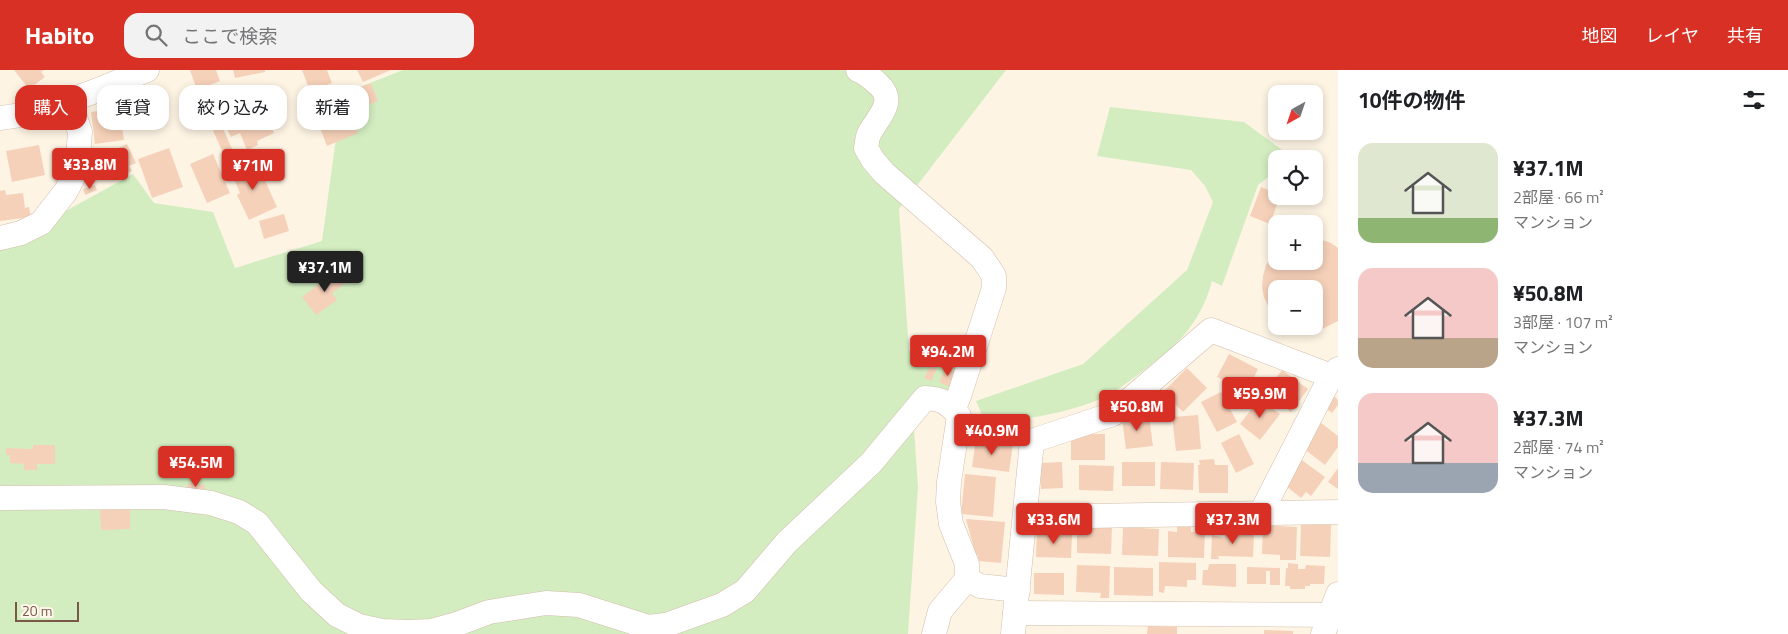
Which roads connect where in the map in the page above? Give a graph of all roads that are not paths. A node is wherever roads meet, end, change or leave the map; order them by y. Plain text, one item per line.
1 (147, 70) edge
2 (858, 70) edge
3 (87, 93) edge
4 (15, 116) edge
5 (0, 118) edge
6 (79, 130) edge
7 (0, 238) edge
8 (1334, 372) edge
9 (950, 406) junction
10 (0, 498) edge
11 (1338, 512) edge
12 (1261, 513) junction
13 (1026, 517) junction
14 (967, 579) junction
15 (1018, 590) junction
16 (1332, 614) edge
17 (1014, 624) edge
18 (934, 634) edge

1 - 3 street
2 - 9 street
4 - 5 street
6 - 7 street
8 - 12 street
8 - 13 street
9 - 10 street
9 - 14 street
11 - 12 street
12 - 13 street
13 - 15 street
14 - 15 street
14 - 18 street
15 - 17 street
16 - 17 street

